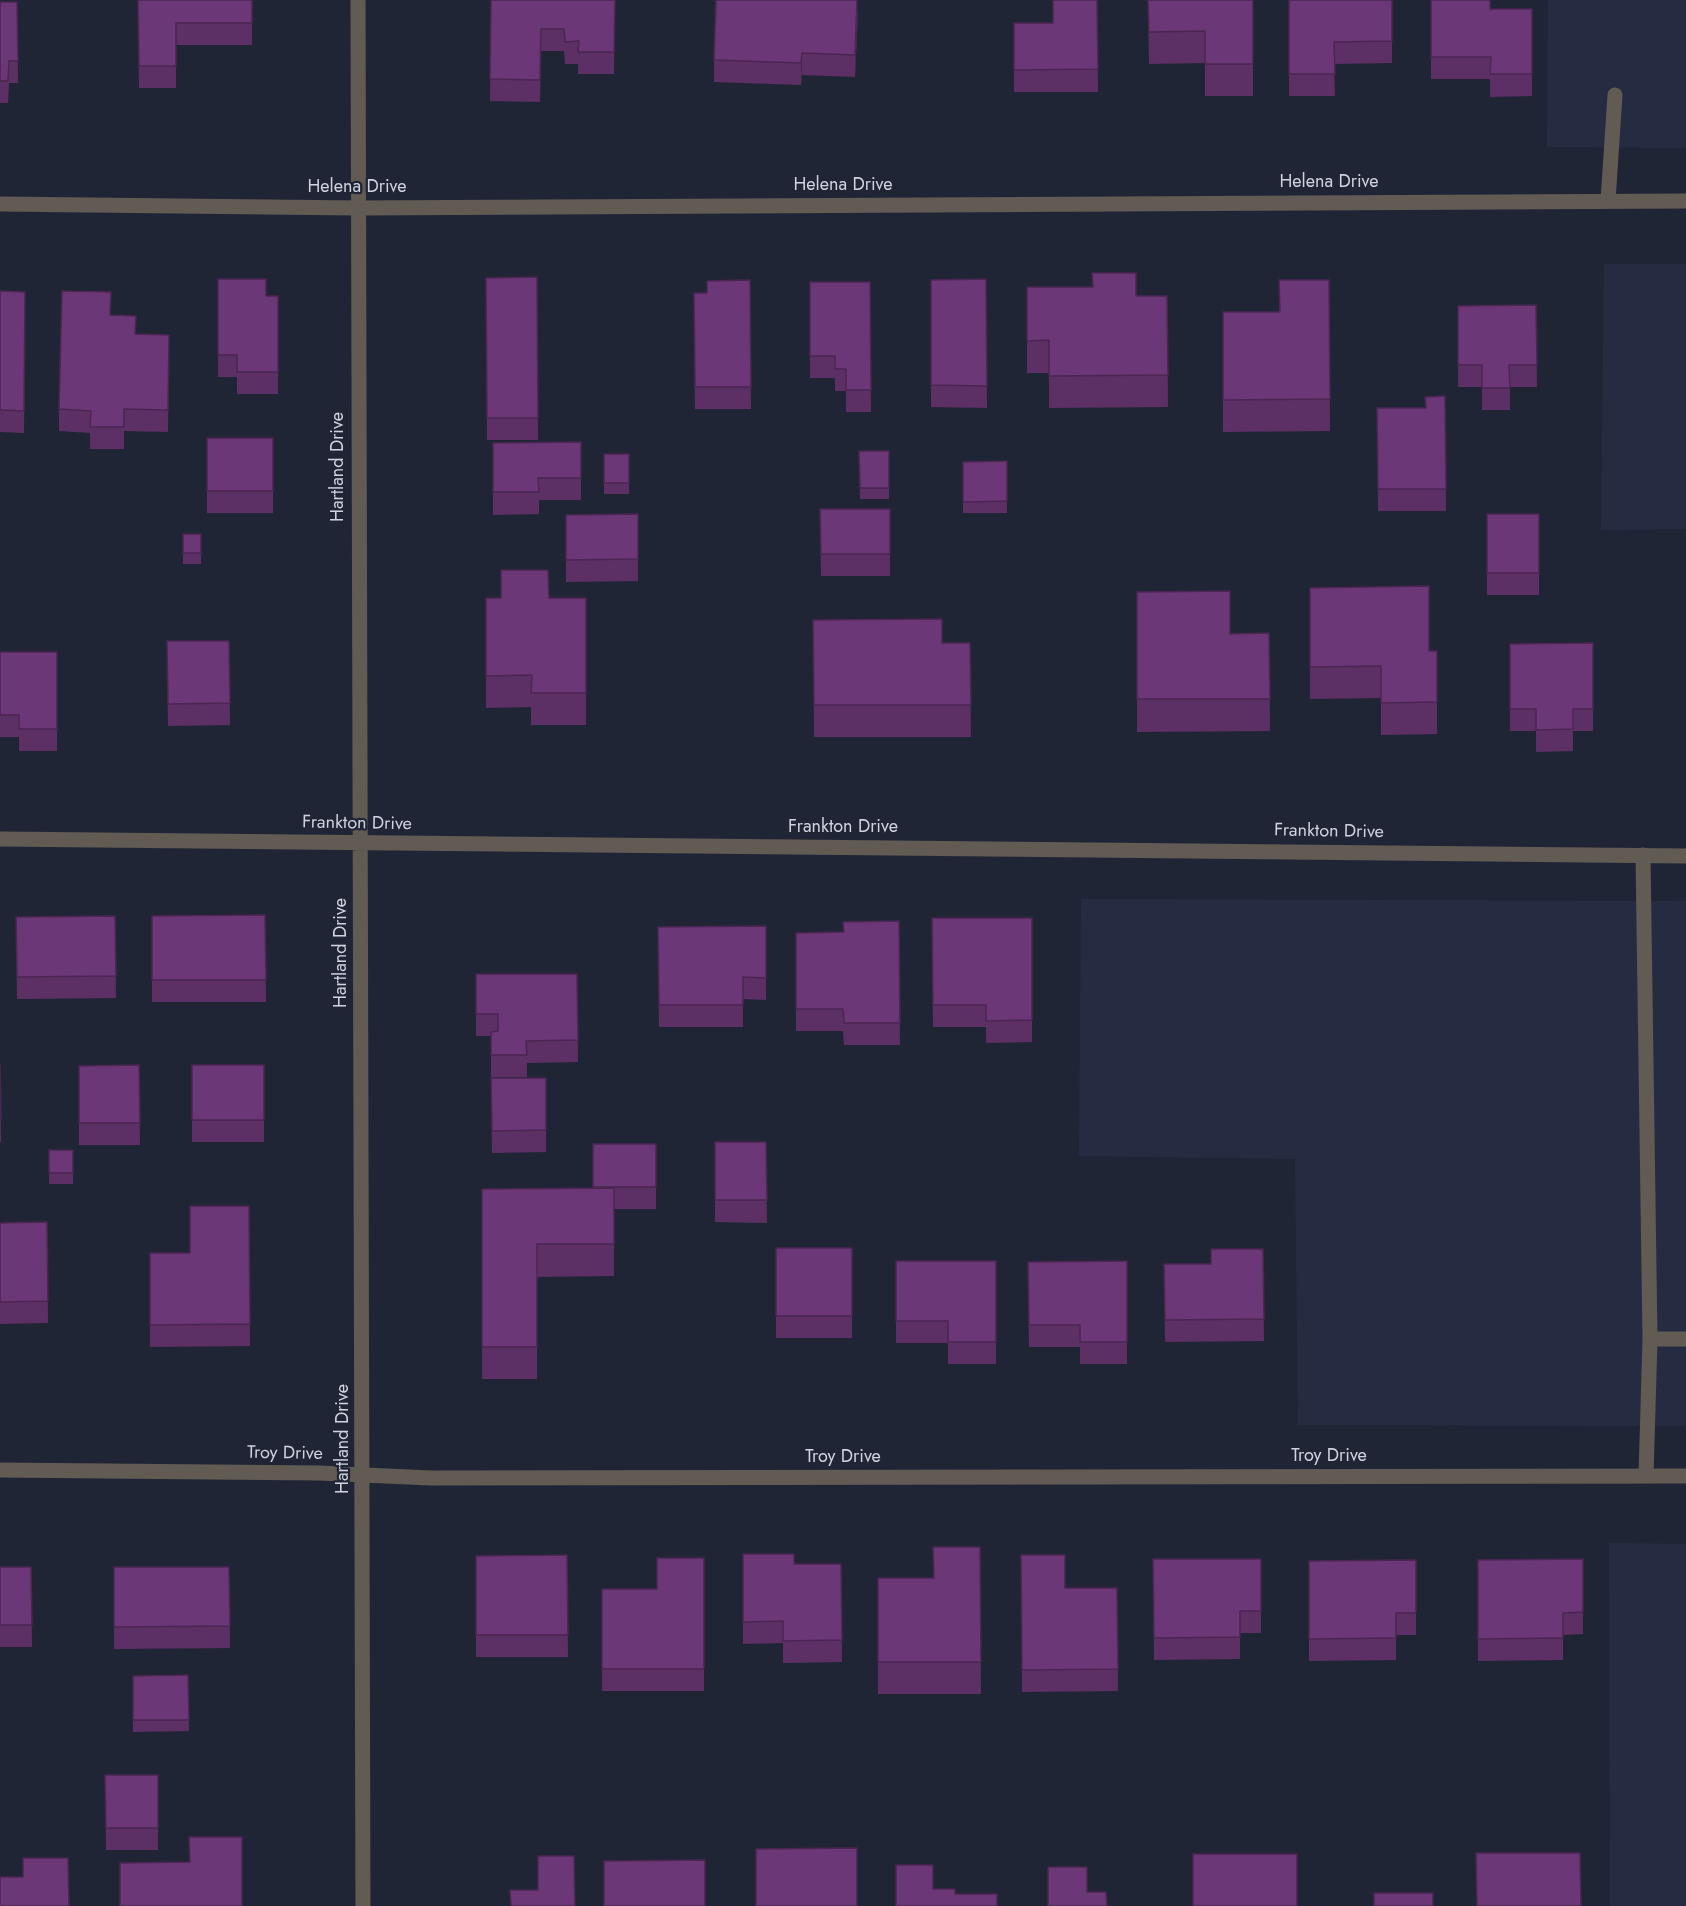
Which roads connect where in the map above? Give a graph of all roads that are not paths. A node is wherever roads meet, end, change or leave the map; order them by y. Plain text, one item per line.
1 (358, 0) edge
2 (1615, 95) dead end
3 (1608, 201) junction
4 (1686, 201) edge
5 (0, 204) edge
6 (358, 208) junction
7 (0, 839) edge
8 (361, 844) junction
9 (1644, 855) junction
10 (1686, 856) edge
11 (1650, 1339) junction
12 (1686, 1340) edge
13 (0, 1470) edge
14 (364, 1476) junction
15 (1646, 1476) junction
16 (1686, 1476) edge
17 (363, 1906) edge

1 - 6 street, Hartland Drive
2 - 3 street
3 - 4 street, Helena Drive
3 - 6 street, Helena Drive
5 - 6 street, Helena Drive
6 - 8 street, Hartland Drive
7 - 8 street, Frankton Drive
8 - 9 street, Frankton Drive
8 - 14 street, Hartland Drive
9 - 10 street, Frankton Drive
9 - 11 street
11 - 12 street
11 - 15 street
13 - 14 street, Troy Drive
14 - 15 street, Troy Drive
14 - 17 street, Hartland Drive
15 - 16 street, Troy Drive

